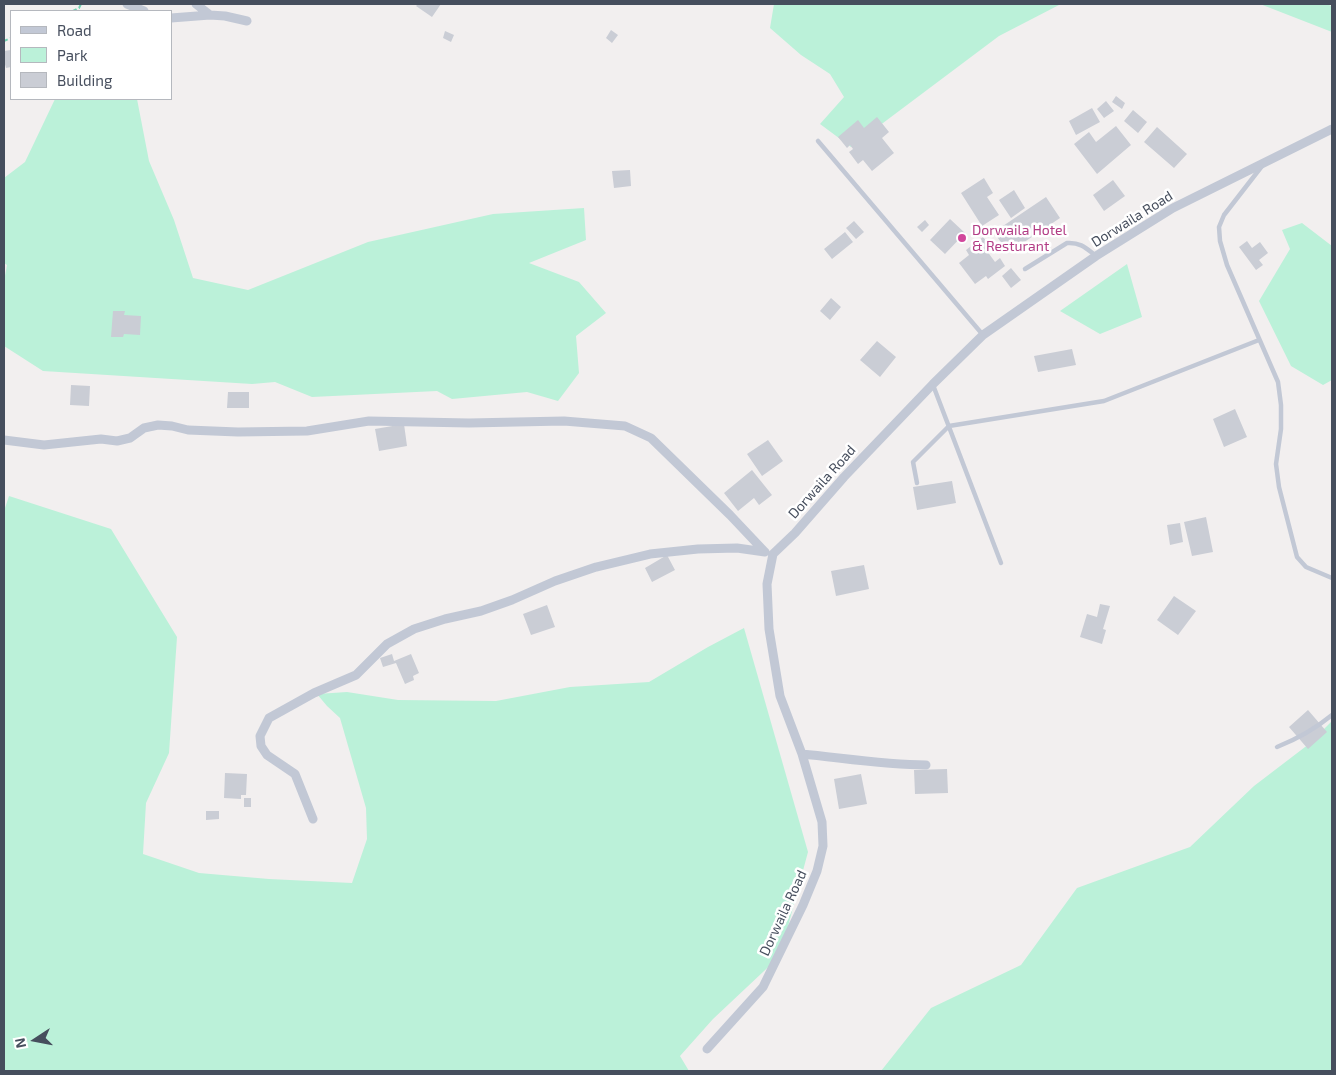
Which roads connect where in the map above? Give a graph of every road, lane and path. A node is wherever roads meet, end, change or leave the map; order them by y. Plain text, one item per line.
1 (127, 4) edge
2 (196, 4) edge
3 (142, 10) edge
4 (210, 15) junction
5 (172, 18) edge
6 (247, 21) dead end
7 (1332, 129) edge
8 (818, 142) dead end
9 (1264, 164) junction
10 (1096, 256) junction
11 (1025, 269) dead end
12 (983, 335) junction
13 (1259, 340) junction
14 (932, 384) junction
15 (949, 426) junction
16 (4, 440) edge
17 (917, 483) dead end
18 (768, 553) junction
19 (1001, 563) dead end
20 (1332, 578) edge
21 (1332, 715) edge
22 (1277, 747) dead end
23 (802, 754) junction
24 (926, 765) dead end
25 (313, 819) dead end
26 (707, 1049) dead end

1 - 3 street
2 - 4 street
4 - 5 street
4 - 6 street
7 - 9 street, Dorwaila Road
8 - 12 lane
9 - 10 street, Dorwaila Road
9 - 13 lane
10 - 11 lane
10 - 12 street, Dorwaila Road
12 - 14 street, Dorwaila Road
13 - 15 lane
13 - 20 lane
14 - 15 lane
14 - 18 street, Dorwaila Road
15 - 17 lane
15 - 19 lane
16 - 18 street
18 - 23 street, Dorwaila Road
18 - 25 street
21 - 22 lane
23 - 24 street
23 - 26 street, Dorwaila Road

